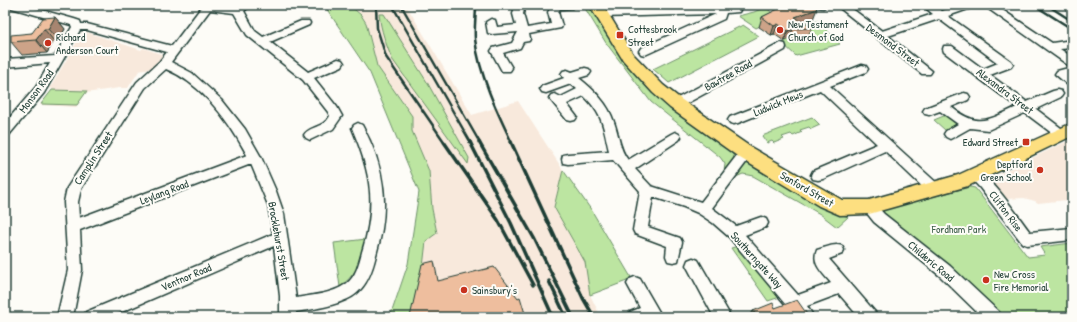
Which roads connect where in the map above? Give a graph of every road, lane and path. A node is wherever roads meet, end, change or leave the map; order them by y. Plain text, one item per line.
1 (12, 5) edge
2 (520, 5) edge
3 (572, 5) edge
4 (841, 5) edge
5 (926, 5) edge
6 (970, 5) edge
7 (988, 5) edge
8 (208, 6) edge
9 (242, 8) edge
10 (728, 9) edge
11 (599, 10) edge
12 (940, 15) junction
13 (492, 22) dead end
14 (305, 23) dead end
15 (77, 26) junction
16 (523, 33) junction
17 (881, 35) junction
18 (262, 41) junction
19 (1072, 44) edge
20 (781, 47) dead end
21 (1051, 48) junction
22 (948, 49) dead end
23 (174, 50) junction
24 (645, 51) dead end
25 (58, 59) junction
26 (1072, 62) edge
27 (5, 63) edge
28 (164, 64) junction
29 (338, 64) dead end
30 (506, 68) dead end
31 (862, 69) dead end
32 (926, 71) dead end
33 (1072, 71) edge
34 (585, 72) dead end
35 (982, 74) junction
36 (307, 77) junction
37 (570, 77) junction
38 (1072, 82) edge
39 (822, 85) junction
40 (586, 90) junction
41 (1057, 94) dead end
42 (554, 96) junction
43 (964, 97) dead end
44 (676, 104) junction
45 (941, 106) junction
46 (1027, 108) junction
47 (929, 111) dead end
48 (571, 117) dead end
49 (734, 120) dead end
50 (968, 124) junction
51 (7, 127) edge
52 (358, 128) dead end
53 (1067, 131) edge
54 (950, 134) dead end
55 (310, 135) dead end
56 (675, 137) dead end
57 (887, 145) junction
58 (746, 153) junction
59 (616, 155) junction
60 (255, 156) junction
61 (575, 162) dead end
62 (626, 168) junction
63 (818, 175) dead end
64 (980, 179) junction
65 (934, 189) junction
66 (647, 190) junction
67 (869, 207) junction
68 (703, 209) junction
69 (761, 223) dead end
70 (72, 227) junction
71 (734, 233) junction
72 (1072, 234) edge
73 (280, 237) junction
74 (837, 250) dead end
75 (673, 256) dead end
76 (693, 265) dead end
77 (635, 284) dead end
78 (842, 286) junction
79 (796, 303) junction
80 (288, 312) edge
81 (653, 314) edge
82 (65, 317) edge
83 (92, 317) edge
84 (636, 317) edge
85 (723, 317) edge
86 (806, 317) edge
87 (869, 317) edge
88 (993, 317) edge

1 - 15 street
2 - 16 street
3 - 16 street
4 - 17 street, Desmond Street
5 - 12 street
6 - 12 street
7 - 21 street
8 - 9 street
8 - 23 street, Camplin Street
9 - 18 street
10 - 11 street
10 - 24 street
11 - 44 main road, Sanford Street
12 - 17 street
12 - 35 street
13 - 16 street
14 - 18 street
15 - 23 street
15 - 25 street, Monson Road
16 - 30 street
17 - 32 street, Desmond Street
18 - 36 street
19 - 21 street
20 - 44 street, Bawtree Road
21 - 26 street
22 - 35 street, Alexandra Street
23 - 28 street, Camplin Street
25 - 27 street
25 - 51 street, Monson Road
28 - 60 street, Brocklehurst Street
28 - 70 street, Camplin Street
29 - 36 street
31 - 39 street, Ludwick Mews
33 - 38 street
34 - 37 street
35 - 46 street, Alexandra Street
36 - 55 street
37 - 40 street
37 - 42 street
39 - 49 street, Ludwick Mews
39 - 57 street
40 - 42 street
40 - 59 street
41 - 46 street
42 - 48 street
43 - 45 street
44 - 58 main road, Sanford Street
45 - 47 street
45 - 50 street
46 - 50 street
46 - 53 street, Alexandra Street
50 - 54 street
52 - 80 street
53 - 64 main road, Sanford Street
56 - 62 street
57 - 63 street
57 - 65 street
58 - 67 main road, Sanford Street
58 - 68 street
59 - 61 street
59 - 62 street
60 - 70 street, Leylang Road
60 - 73 street, Brocklehurst Street
62 - 66 street
64 - 65 main road, Sanford Street
64 - 72 street, Clifton Rise
65 - 67 main road, Sanford Street
66 - 68 street, Southerngate Way
66 - 75 street
67 - 88 street, Childeric Road
68 - 71 street, Southerngate Way
69 - 71 street
70 - 82 street, Camplin Street
71 - 79 street, Southerngate Way
73 - 80 street, Brocklehurst Street
73 - 83 street, Ventnor Road
74 - 78 street
76 - 85 street
77 - 81 street
78 - 79 street
78 - 87 street
79 - 86 street, Southerngate Way
81 - 84 street

